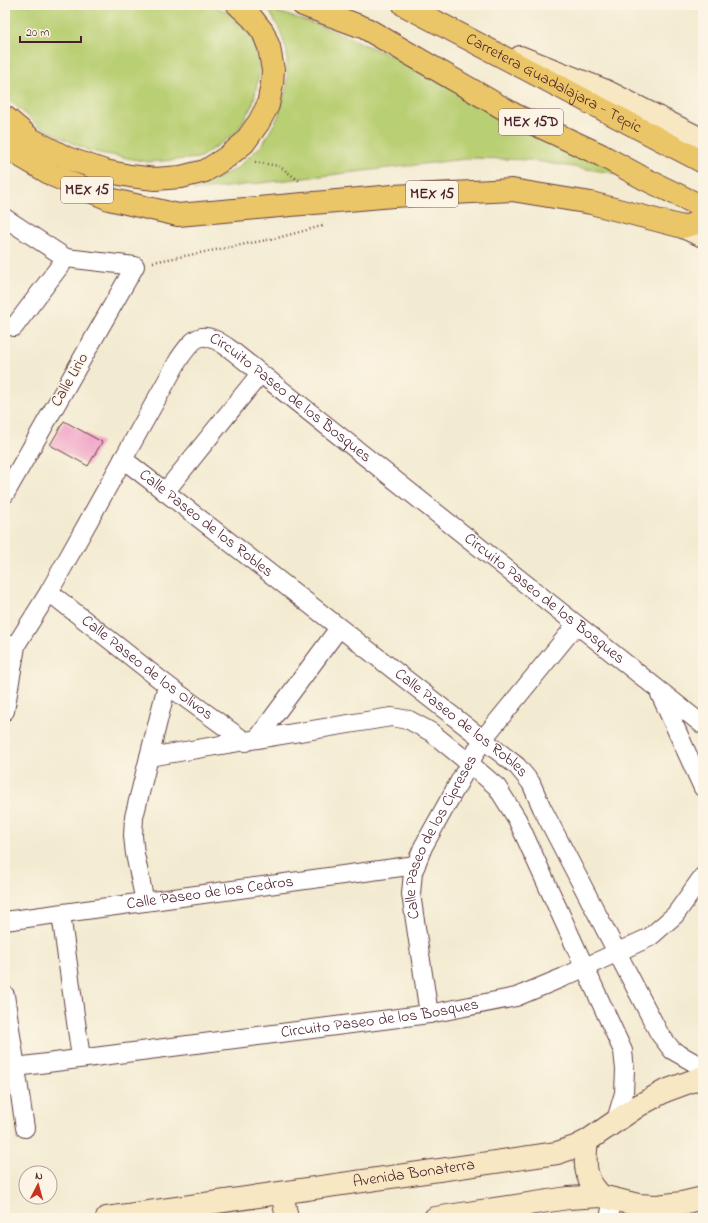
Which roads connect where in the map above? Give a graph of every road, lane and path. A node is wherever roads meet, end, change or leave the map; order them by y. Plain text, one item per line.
1 (238, 5) edge
2 (302, 5) edge
3 (404, 5) edge
4 (453, 31) junction
5 (5, 117) edge
6 (703, 140) edge
7 (5, 144) edge
8 (228, 157) junction
9 (703, 162) edge
10 (304, 184) dead end
11 (330, 202) junction
12 (703, 207) edge
13 (5, 218) edge
14 (693, 224) edge
15 (703, 236) edge
16 (66, 258) junction
17 (136, 266) junction
18 (14, 327) dead end
19 (260, 374) junction
20 (123, 459) junction
21 (7, 485) edge
22 (166, 492) junction
23 (49, 592) junction
24 (576, 625) junction
25 (339, 628) junction
26 (16, 645) junction
27 (5, 660) edge
28 (167, 685) junction
29 (659, 690) junction
30 (5, 710) edge
31 (703, 725) edge
32 (482, 739) junction
33 (251, 740) junction
34 (150, 757) junction
35 (469, 763) junction
36 (703, 788) edge
37 (416, 865) junction
38 (703, 876) edge
39 (145, 902) junction
40 (61, 914) junction
41 (5, 921) edge
42 (617, 952) junction
43 (585, 967) junction
44 (5, 995) edge
45 (429, 1014) junction
46 (81, 1058) junction
47 (703, 1065) edge
48 (16, 1067) junction
49 (703, 1077) edge
50 (616, 1120) junction
51 (25, 1128) dead end
52 (587, 1141) junction
53 (282, 1193) junction
54 (703, 1198) edge
55 (608, 1204) edge
56 (657, 1206) junction
57 (107, 1218) edge
58 (287, 1218) edge
59 (435, 1218) edge
60 (675, 1218) edge

1 - 8 highway, MEX 15
2 - 12 highway, MEX 15D
3 - 4 highway, Carretera Guadalajara - Tepic
4 - 6 street
4 - 9 highway, Carretera Guadalajara - Tepic
5 - 8 highway, MEX 15
7 - 11 highway, MEX 15
8 - 10 path
11 - 14 highway, MEX 15
11 - 17 path
13 - 16 street
14 - 15 street, MEX 15
16 - 17 street
16 - 18 street
17 - 21 street, Calle Lirio
19 - 20 street, Circuito Paseo de los Bosques
19 - 22 street
19 - 24 street, Circuito Paseo de los Bosques
20 - 22 street, Calle Paseo de los Robles
20 - 23 street, Circuito Paseo de los Bosques
22 - 25 street, Calle Paseo de los Robles
23 - 26 street, Circuito Paseo de los Bosques
23 - 28 street, Calle Paseo de los Olivos
24 - 29 street, Circuito Paseo de los Bosques
24 - 32 street, Calle Paseo de los Cipreses
25 - 32 street, Calle Paseo de los Robles
25 - 33 street
26 - 27 street, Circuito Paseo de los Bosques
26 - 30 street, Circuito Paseo de los Bosques
28 - 33 street, Calle Paseo de los Olivos
28 - 34 street
29 - 31 street, Circuito Paseo de los Bosques
29 - 36 street, Circuito Paseo de los Bosques
32 - 35 street, Calle Paseo de los Cipreses
32 - 42 street, Calle Paseo de los Robles
33 - 34 street, Calle Paseo de los Robles
33 - 35 street, Calle Paseo de los Robles
34 - 39 street
35 - 37 street, Calle Paseo de los Cipreses
35 - 43 street, Calle Paseo de los Robles
37 - 39 street, Calle Paseo de los Cedros
37 - 45 street, Calle Paseo de los Cipreses
38 - 42 street, Circuito Paseo de los Bosques
39 - 40 street, Calle Paseo de los Cedros
40 - 41 street, Calle Paseo de los Cedros
40 - 46 street
42 - 43 street, Circuito Paseo de los Bosques
42 - 47 street, Calle Paseo de los Robles
43 - 45 street, Circuito Paseo de los Bosques
43 - 50 street, Calle Paseo de los Robles
44 - 48 street
45 - 46 street, Circuito Paseo de los Bosques
46 - 48 street, Circuito Paseo de los Bosques
48 - 51 street
49 - 50 street, Avenida Bonaterra
50 - 52 street, Avenida Bonaterra
52 - 53 street, Avenida Bonaterra
52 - 55 street
53 - 57 street, Avenida Bonaterra
53 - 58 street
54 - 56 street
55 - 56 street
55 - 59 street
56 - 60 street

